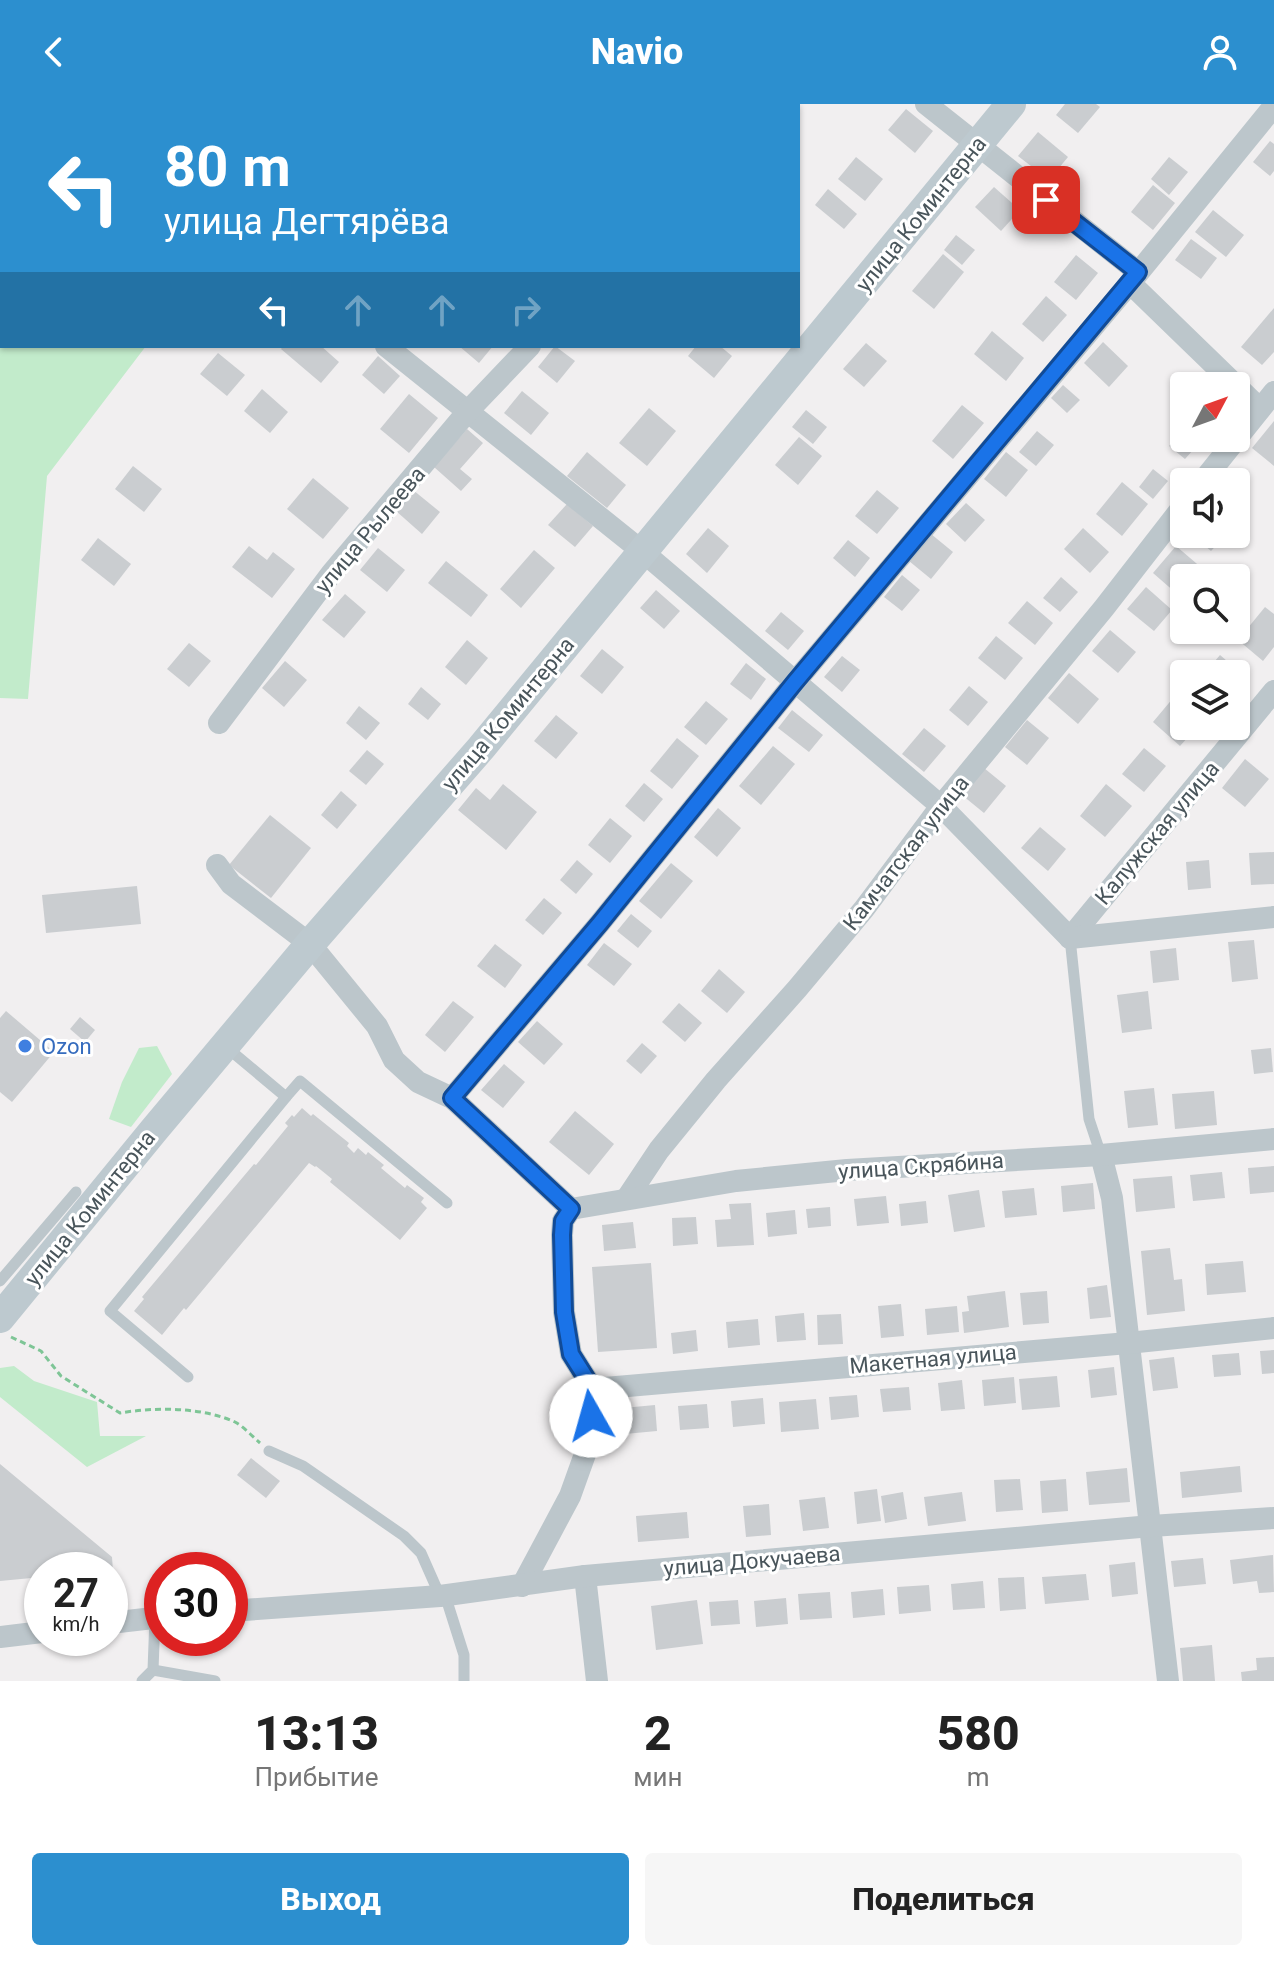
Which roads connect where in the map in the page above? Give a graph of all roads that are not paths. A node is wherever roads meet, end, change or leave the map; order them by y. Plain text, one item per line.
1 (926, 104) edge
2 (1011, 104) edge
3 (1274, 106) edge
4 (977, 146) junction
5 (1134, 277) junction
6 (389, 348) edge
7 (528, 348) edge
8 (1267, 400) edge
9 (468, 411) junction
10 (1213, 468) edge
11 (1170, 523) edge
12 (643, 552) junction
13 (795, 682) junction
14 (1272, 696) edge
15 (219, 723) dead end
16 (941, 806) junction
17 (217, 865) dead end
18 (1274, 917) edge
19 (1070, 938) junction
20 (310, 944) junction
21 (224, 1046) junction
22 (286, 1097) junction
23 (452, 1098) junction
24 (1274, 1139) edge
25 (1101, 1155) junction
26 (76, 1192) dead end
27 (627, 1198) junction
28 (447, 1203) dead end
29 (571, 1209) junction
30 (0, 1281) edge
31 (0, 1318) edge
32 (1274, 1328) edge
33 (1128, 1343) junction
34 (188, 1377) dead end
35 (593, 1389) junction
36 (269, 1451) road end
37 (1274, 1518) edge
38 (1151, 1526) junction
39 (585, 1576) junction
40 (522, 1586) junction
41 (443, 1595) junction
42 (248, 1610) edge
43 (24, 1634) edge
44 (0, 1637) edge
45 (154, 1656) edge
46 (153, 1670) junction
47 (142, 1681) edge
48 (215, 1681) edge
49 (464, 1681) edge
50 (597, 1681) edge
51 (1168, 1681) edge

1 - 4 street
2 - 4 street, улица Коминтерна
3 - 5 street
4 - 5 street
4 - 12 street, улица Коминтерна
5 - 8 street
5 - 13 street
6 - 9 street
7 - 9 street, улица Рылеева
8 - 10 street
9 - 12 street
9 - 15 street, улица Рылеева
11 - 16 street, Камчатская улица
12 - 13 street
12 - 20 street, улица Коминтерна
13 - 16 street
13 - 23 street
14 - 19 street, Калужская улица
16 - 19 street
16 - 27 street, Камчатская улица
17 - 20 street
18 - 19 street
19 - 25 lane
20 - 21 street, улица Коминтерна
20 - 23 street
21 - 22 lane
21 - 31 street, улица Коминтерна
22 - 28 lane
22 - 34 lane
23 - 29 street
24 - 25 street, улица Скрябина
25 - 27 street, улица Скрябина
25 - 33 street
26 - 30 lane
27 - 29 street, улица Скрябина
29 - 35 street
32 - 33 street, Макетная улица
33 - 35 street, Макетная улица
33 - 38 street
35 - 40 street
36 - 41 lane
37 - 38 street, улица Докучаева
38 - 39 street, улица Докучаева
38 - 51 street
39 - 40 street, улица Докучаева
39 - 50 street
40 - 41 street, улица Докучаева
41 - 42 street, улица Докучаева
41 - 49 lane
43 - 44 street
45 - 46 lane
46 - 47 lane
46 - 48 lane

